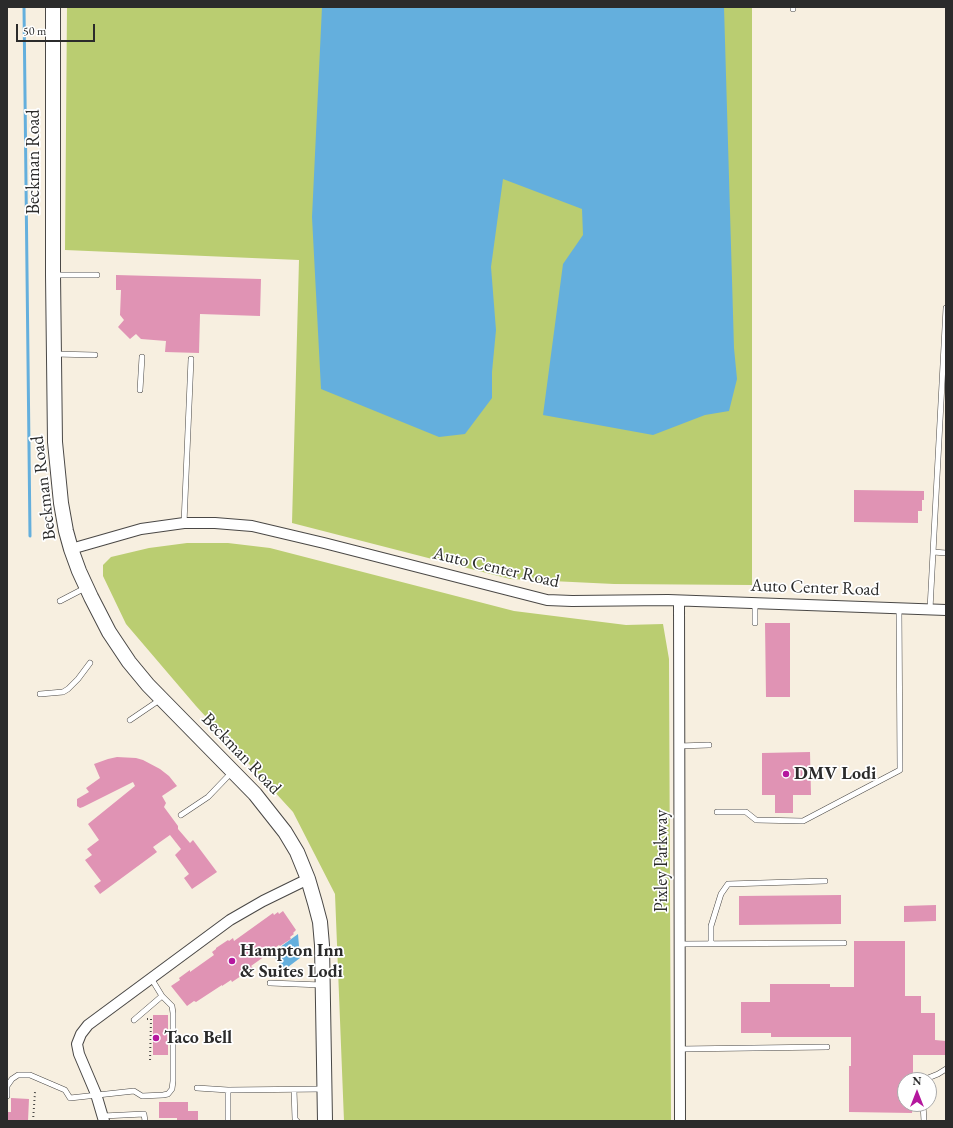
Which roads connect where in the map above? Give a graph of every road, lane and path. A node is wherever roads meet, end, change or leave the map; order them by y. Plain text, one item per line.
1 (53, 7) edge
2 (53, 275) junction
3 (97, 275) dead end
4 (946, 308) edge
5 (54, 354) junction
6 (95, 355) dead end
7 (142, 357) dead end
8 (191, 359) dead end
9 (140, 390) dead end
10 (184, 523) junction
11 (71, 549) junction
12 (933, 552) junction
13 (946, 553) edge
14 (86, 588) junction
15 (679, 600) junction
16 (60, 601) dead end
17 (754, 603) junction
18 (899, 608) junction
19 (930, 609) junction
20 (946, 610) edge
21 (755, 623) dead end
22 (90, 663) dead end
23 (40, 694) dead end
24 (161, 698) junction
25 (130, 720) dead end
26 (679, 746) junction
27 (710, 746) dead end
28 (233, 771) junction
29 (717, 812) dead end
30 (181, 815) dead end
31 (308, 879) junction
32 (825, 881) dead end
33 (680, 944) junction
34 (711, 944) junction
35 (844, 944) dead end
36 (151, 978) junction
37 (270, 983) dead end
38 (324, 985) junction
39 (162, 996) junction
40 (141, 1014) junction
41 (134, 1020) dead end
42 (827, 1047) dead end
43 (680, 1049) junction
44 (150, 1062) dead end
45 (946, 1069) edge
46 (937, 1074) edge
47 (197, 1088) dead end
48 (324, 1089) junction
49 (228, 1090) junction
50 (294, 1090) junction
51 (35, 1092) dead end
52 (96, 1094) junction
53 (7, 1096) edge
54 (104, 1119) edge
55 (296, 1120) edge
56 (33, 1121) edge
57 (145, 1121) edge
58 (228, 1121) edge
59 (325, 1121) edge
60 (680, 1121) edge

1 - 2 street, Beckman Road
2 - 3 lane
2 - 5 street, Beckman Road
4 - 12 lane
5 - 6 lane
5 - 11 street, Beckman Road
7 - 9 lane
8 - 10 lane
10 - 11 street, Auto Center Road
10 - 15 street, Auto Center Road
11 - 14 street, Beckman Road
12 - 13 lane
12 - 19 lane
14 - 16 lane
14 - 24 street, Beckman Road
15 - 17 street, Auto Center Road
15 - 26 street, Pixley Parkway
17 - 18 street, Auto Center Road
17 - 21 lane
18 - 19 street, Auto Center Road
18 - 29 lane
19 - 20 street, Auto Center Road
22 - 23 lane
24 - 25 lane
24 - 28 street, Beckman Road
26 - 27 lane
26 - 33 street, Pixley Parkway
28 - 30 lane
28 - 31 street, Beckman Road
31 - 36 street
31 - 38 street, Beckman Road
32 - 34 lane
33 - 34 lane
33 - 43 street, Pixley Parkway
34 - 35 lane
36 - 39 lane
36 - 52 street
37 - 38 lane
38 - 48 street, Beckman Road
39 - 40 lane
39 - 52 lane
40 - 41 lane
40 - 44 path
42 - 43 lane
43 - 60 street, Pixley Parkway
45 - 46 lane
47 - 49 lane
48 - 50 lane
48 - 59 street, Beckman Road
49 - 50 lane
49 - 58 lane
50 - 55 lane
51 - 56 path
52 - 53 lane
52 - 54 street
54 - 57 lane

